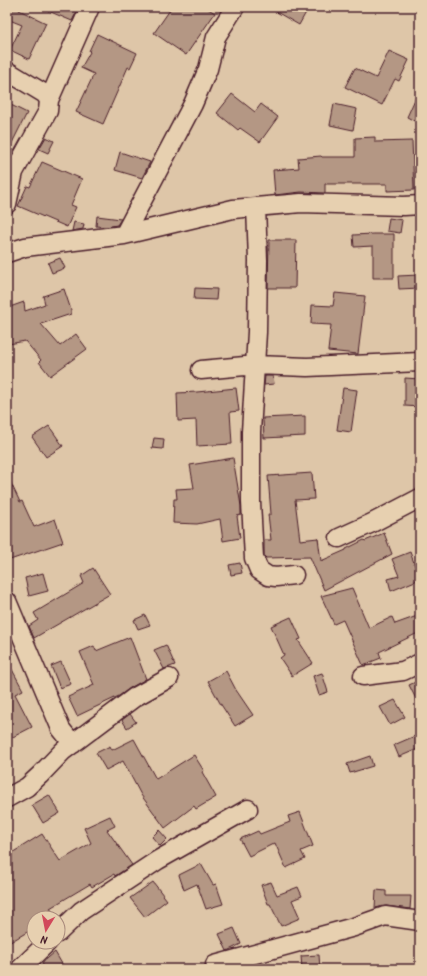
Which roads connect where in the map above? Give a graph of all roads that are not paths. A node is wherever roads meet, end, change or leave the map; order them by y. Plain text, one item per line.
1 (90, 7) edge
2 (236, 7) edge
3 (7, 71) edge
4 (49, 100) junction
5 (7, 204) edge
6 (420, 205) edge
7 (256, 207) junction
8 (124, 236) junction
9 (7, 253) edge
10 (420, 362) edge
11 (256, 365) junction
12 (201, 370) dead end
13 (420, 498) edge
14 (339, 538) dead end
15 (294, 575) dead end
16 (7, 601) edge
17 (420, 663) edge
18 (363, 676) dead end
19 (169, 678) dead end
20 (73, 744) junction
21 (7, 798) edge
22 (248, 809) dead end
23 (420, 921) edge
24 (66, 925) edge
25 (40, 950) edge
26 (7, 960) edge
27 (15, 969) edge
28 (20, 969) edge
29 (215, 969) edge

1 - 4 street
2 - 8 street
3 - 4 street
4 - 5 street
6 - 7 street
7 - 8 street
7 - 11 street
8 - 9 street
10 - 11 street
11 - 12 street
11 - 15 street
13 - 14 street
16 - 20 street
17 - 18 street
19 - 20 street
20 - 21 street
22 - 24 street
23 - 29 street
25 - 28 street
26 - 27 street

